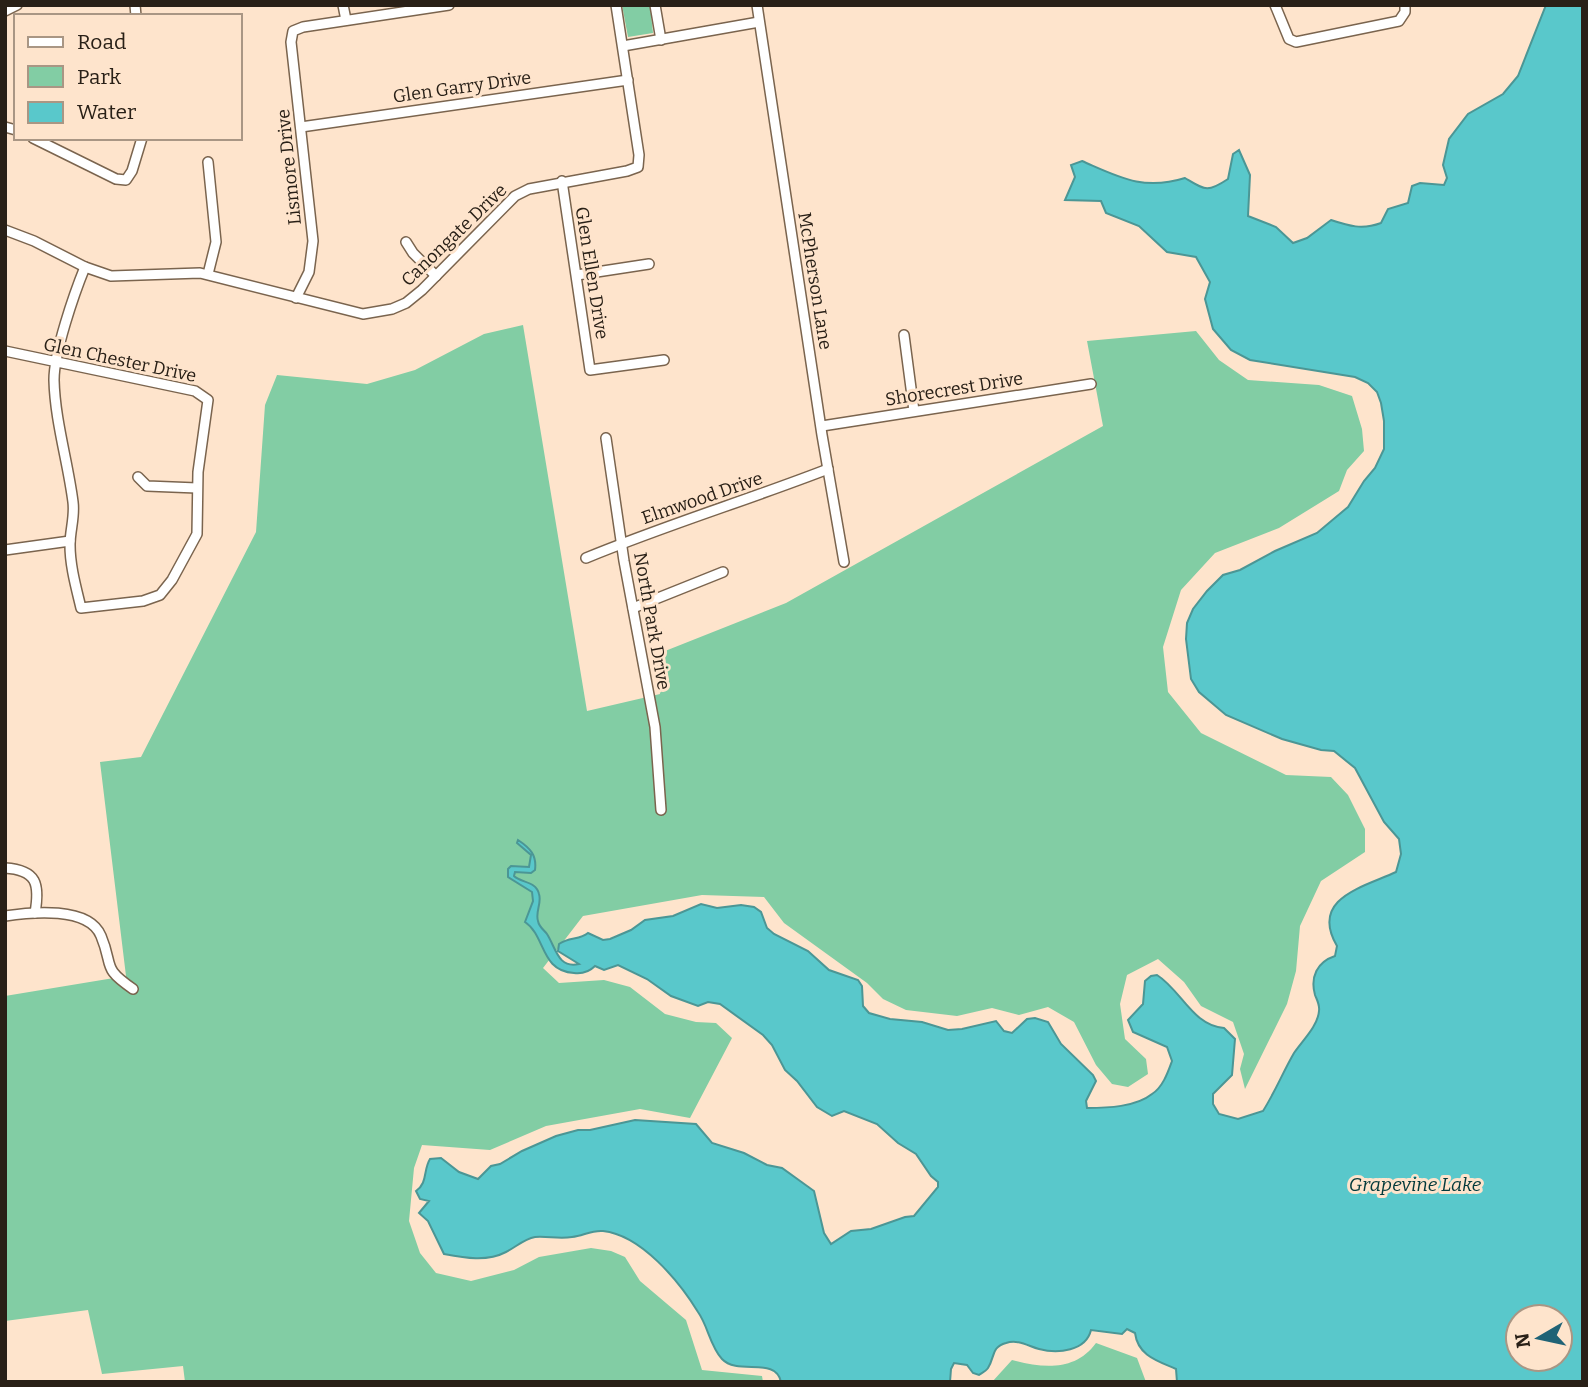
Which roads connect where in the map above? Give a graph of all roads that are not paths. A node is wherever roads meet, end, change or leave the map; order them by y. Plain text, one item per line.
1 (16, 5) edge
2 (343, 5) edge
3 (447, 5) edge
4 (616, 5) edge
5 (655, 5) edge
6 (757, 5) edge
7 (1275, 5) edge
8 (1405, 5) edge
9 (5, 11) edge
10 (346, 20) junction
11 (759, 22) junction
12 (660, 40) junction
13 (623, 46) junction
14 (628, 80) junction
15 (301, 127) junction
16 (37, 140) edge
17 (141, 140) edge
18 (208, 162) dead end
19 (562, 181) junction
20 (5, 230) edge
21 (406, 242) dead end
22 (649, 264) dead end
23 (85, 267) junction
24 (208, 275) junction
25 (577, 275) junction
26 (436, 276) junction
27 (296, 298) junction
28 (904, 335) dead end
29 (5, 351) edge
30 (664, 360) dead end
31 (57, 363) junction
32 (1091, 384) dead end
33 (914, 411) junction
34 (822, 426) junction
35 (606, 438) dead end
36 (828, 469) junction
37 (138, 477) dead end
38 (197, 488) junction
39 (70, 541) junction
40 (623, 543) junction
41 (5, 550) edge
42 (586, 558) dead end
43 (844, 562) dead end
44 (723, 572) dead end
45 (633, 608) junction
46 (662, 810) dead end
47 (5, 868) edge
48 (35, 913) junction
49 (5, 916) edge
50 (133, 989) dead end

1 - 9 street
2 - 10 street
3 - 10 street
4 - 13 street, Canongate Drive
5 - 12 street
6 - 11 street, McPherson Lane
7 - 8 street
10 - 15 street, Lismore Drive
11 - 12 street
11 - 34 street, McPherson Lane
12 - 13 street
13 - 14 street, Canongate Drive
14 - 15 street, Glen Garry Drive
14 - 19 street, Canongate Drive
15 - 27 street, Lismore Drive
16 - 17 street
18 - 24 street
19 - 25 street, Glen Ellen Drive
19 - 26 street, Canongate Drive
20 - 23 street, Canongate Drive
21 - 26 street
22 - 25 street
23 - 24 street, Canongate Drive
23 - 31 street
24 - 27 street, Canongate Drive
25 - 30 street, Glen Ellen Drive
26 - 27 street, Canongate Drive
28 - 33 street
29 - 31 street, Glen Chester Drive
31 - 38 street, Glen Chester Drive
31 - 39 street
32 - 33 street, Shorecrest Drive
33 - 34 street, Shorecrest Drive
34 - 36 street, McPherson Lane
35 - 40 street, North Park Drive
36 - 40 street, Elmwood Drive
36 - 43 street, McPherson Lane
37 - 38 street
38 - 39 street
39 - 41 street
40 - 42 street, Elmwood Drive
40 - 45 street, North Park Drive
44 - 45 street
45 - 46 street, North Park Drive
47 - 48 street
48 - 49 street
48 - 50 street

